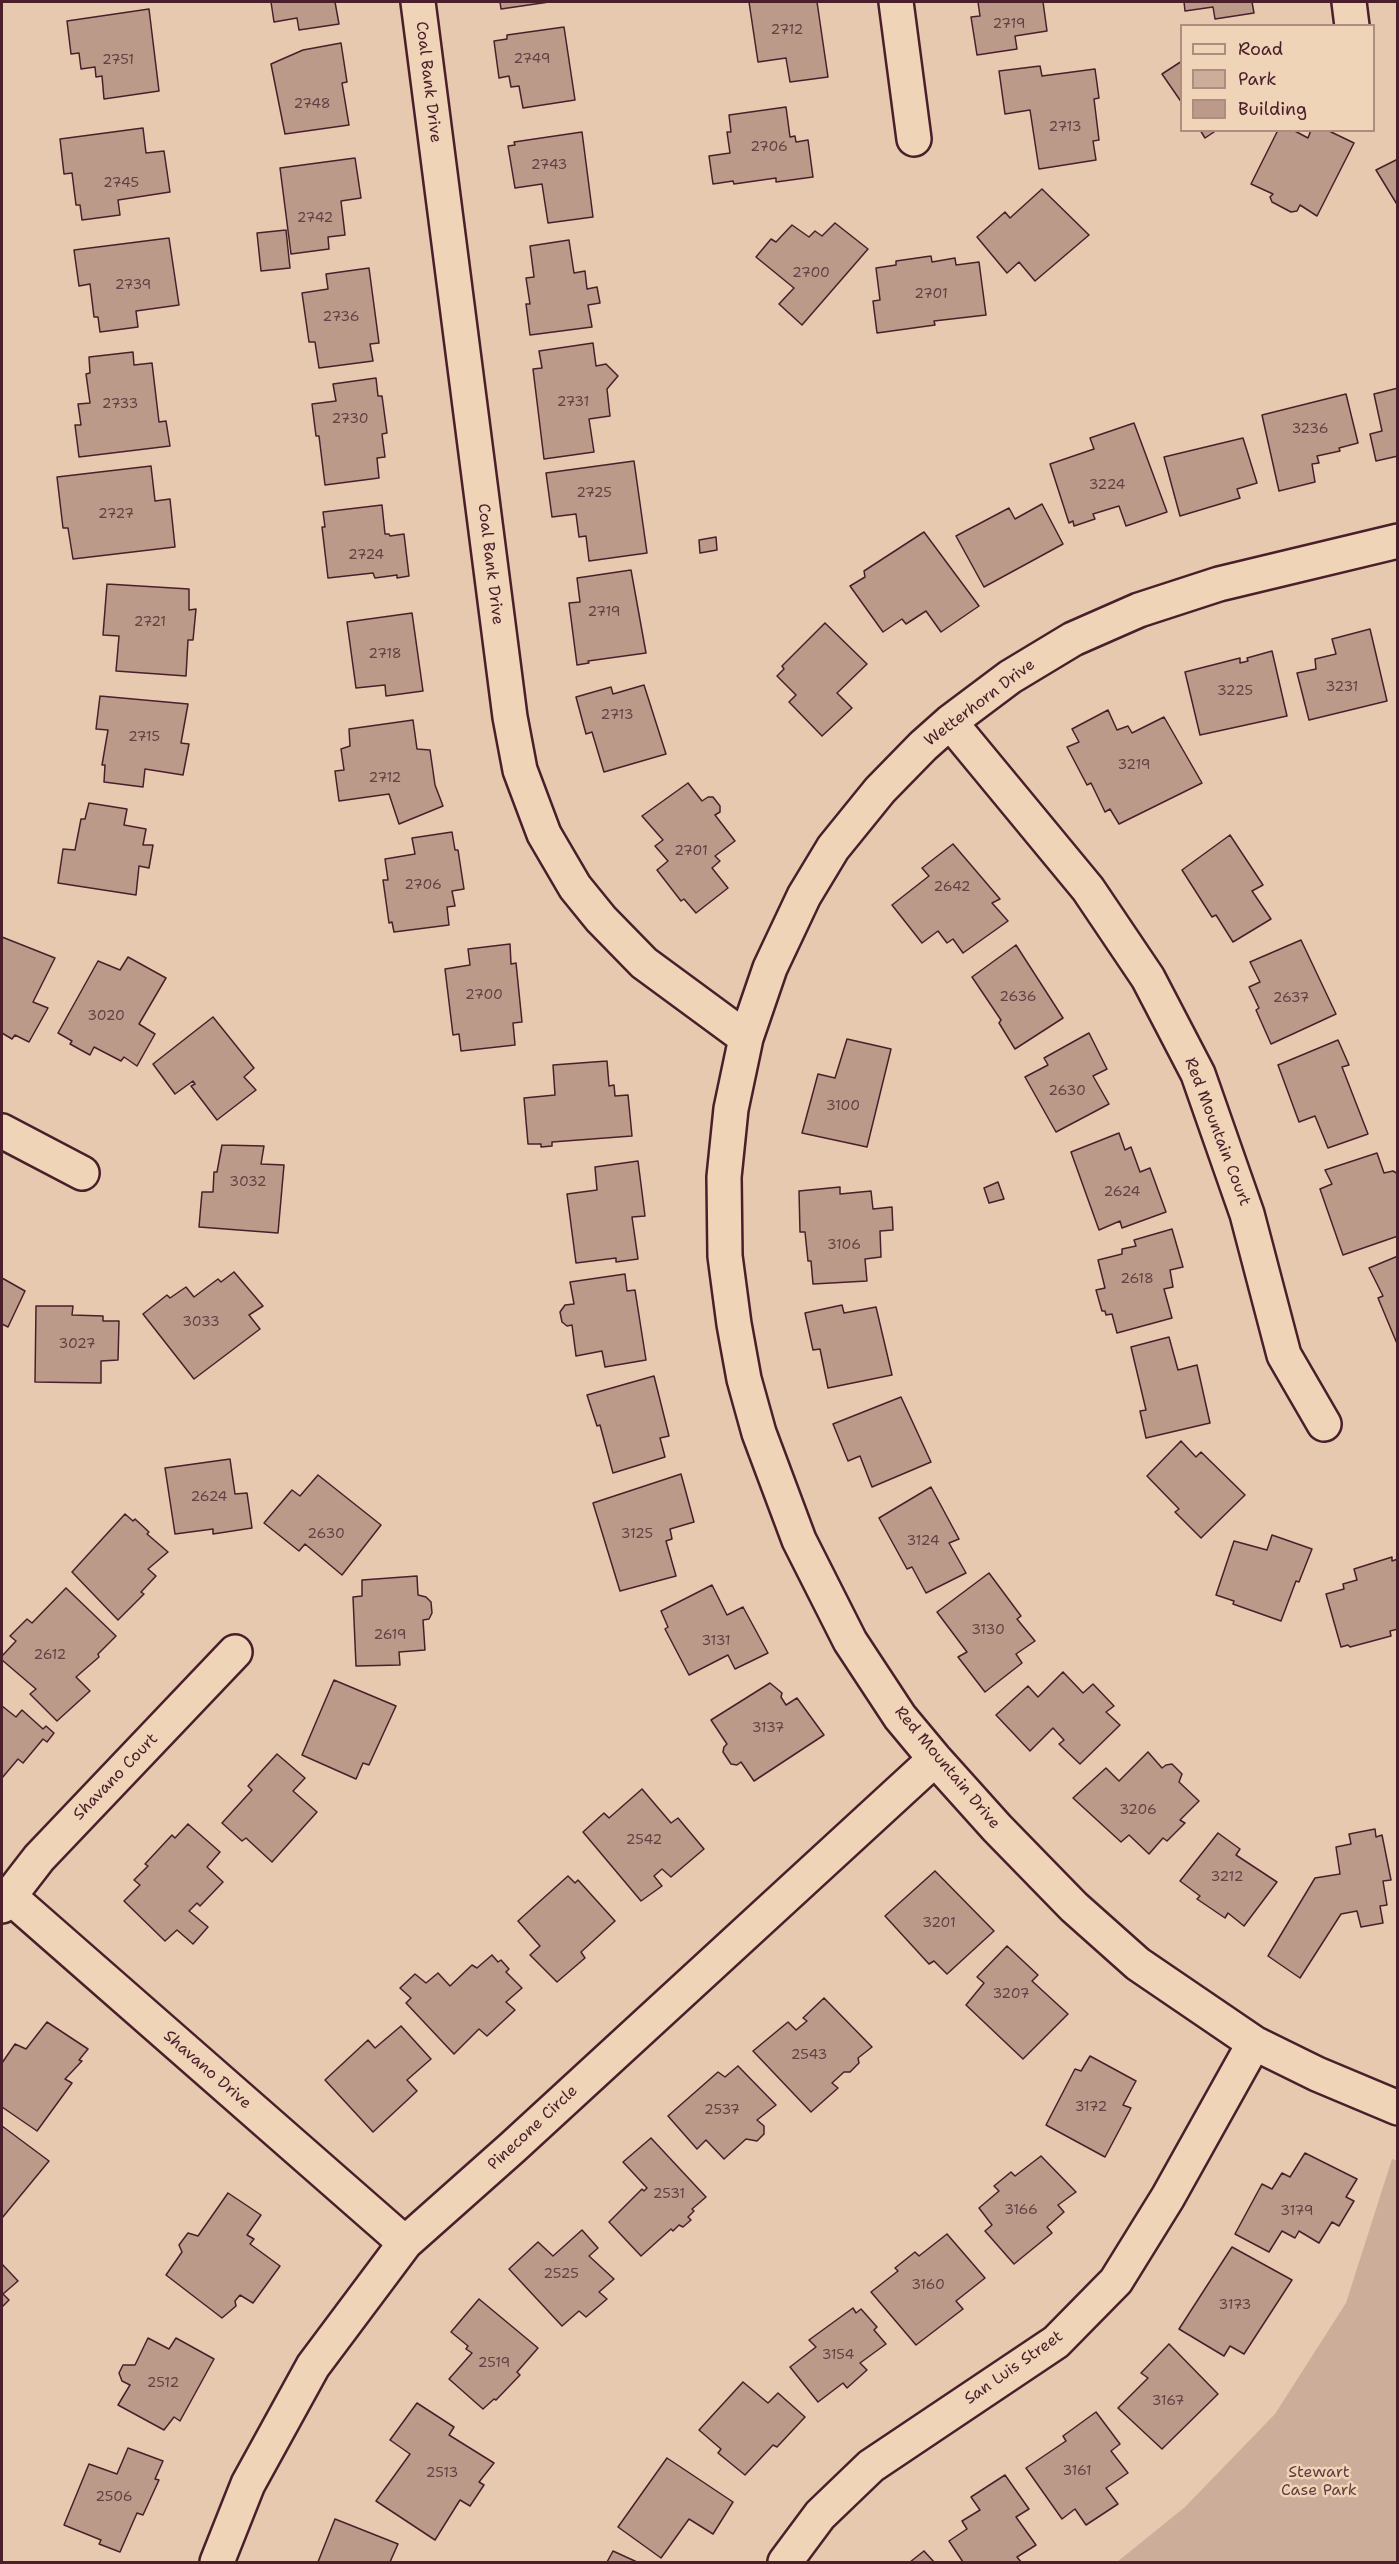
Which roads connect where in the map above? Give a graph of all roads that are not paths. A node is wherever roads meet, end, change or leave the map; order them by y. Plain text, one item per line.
1 (418, 2) edge
2 (896, 2) edge
3 (1349, 2) edge
4 (1352, 24) edge
5 (914, 139) dead end
6 (1398, 541) edge
7 (950, 722) junction
8 (746, 1038) junction
9 (2, 1131) edge
10 (82, 1173) dead end
11 (1324, 1424) dead end
12 (236, 1652) dead end
13 (935, 1759) junction
14 (5, 1901) edge
15 (1254, 2043) junction
16 (1398, 2108) edge
17 (405, 2243) junction
18 (218, 2562) edge
19 (785, 2562) edge

1 - 8 street, Coal Bank Drive
2 - 5 street
3 - 4 street
6 - 7 street, Wetterhorn Drive
7 - 8 street, Wetterhorn Drive
7 - 11 street, Red Mountain Court
8 - 13 street, Red Mountain Drive
9 - 10 street
12 - 14 street, Shavano Court
13 - 15 street, Red Mountain Drive
13 - 17 street, Pinecone Circle
14 - 17 street, Shavano Drive
15 - 16 street, Red Mountain Drive
15 - 19 street, San Luis Street
17 - 18 street, Pinecone Circle

